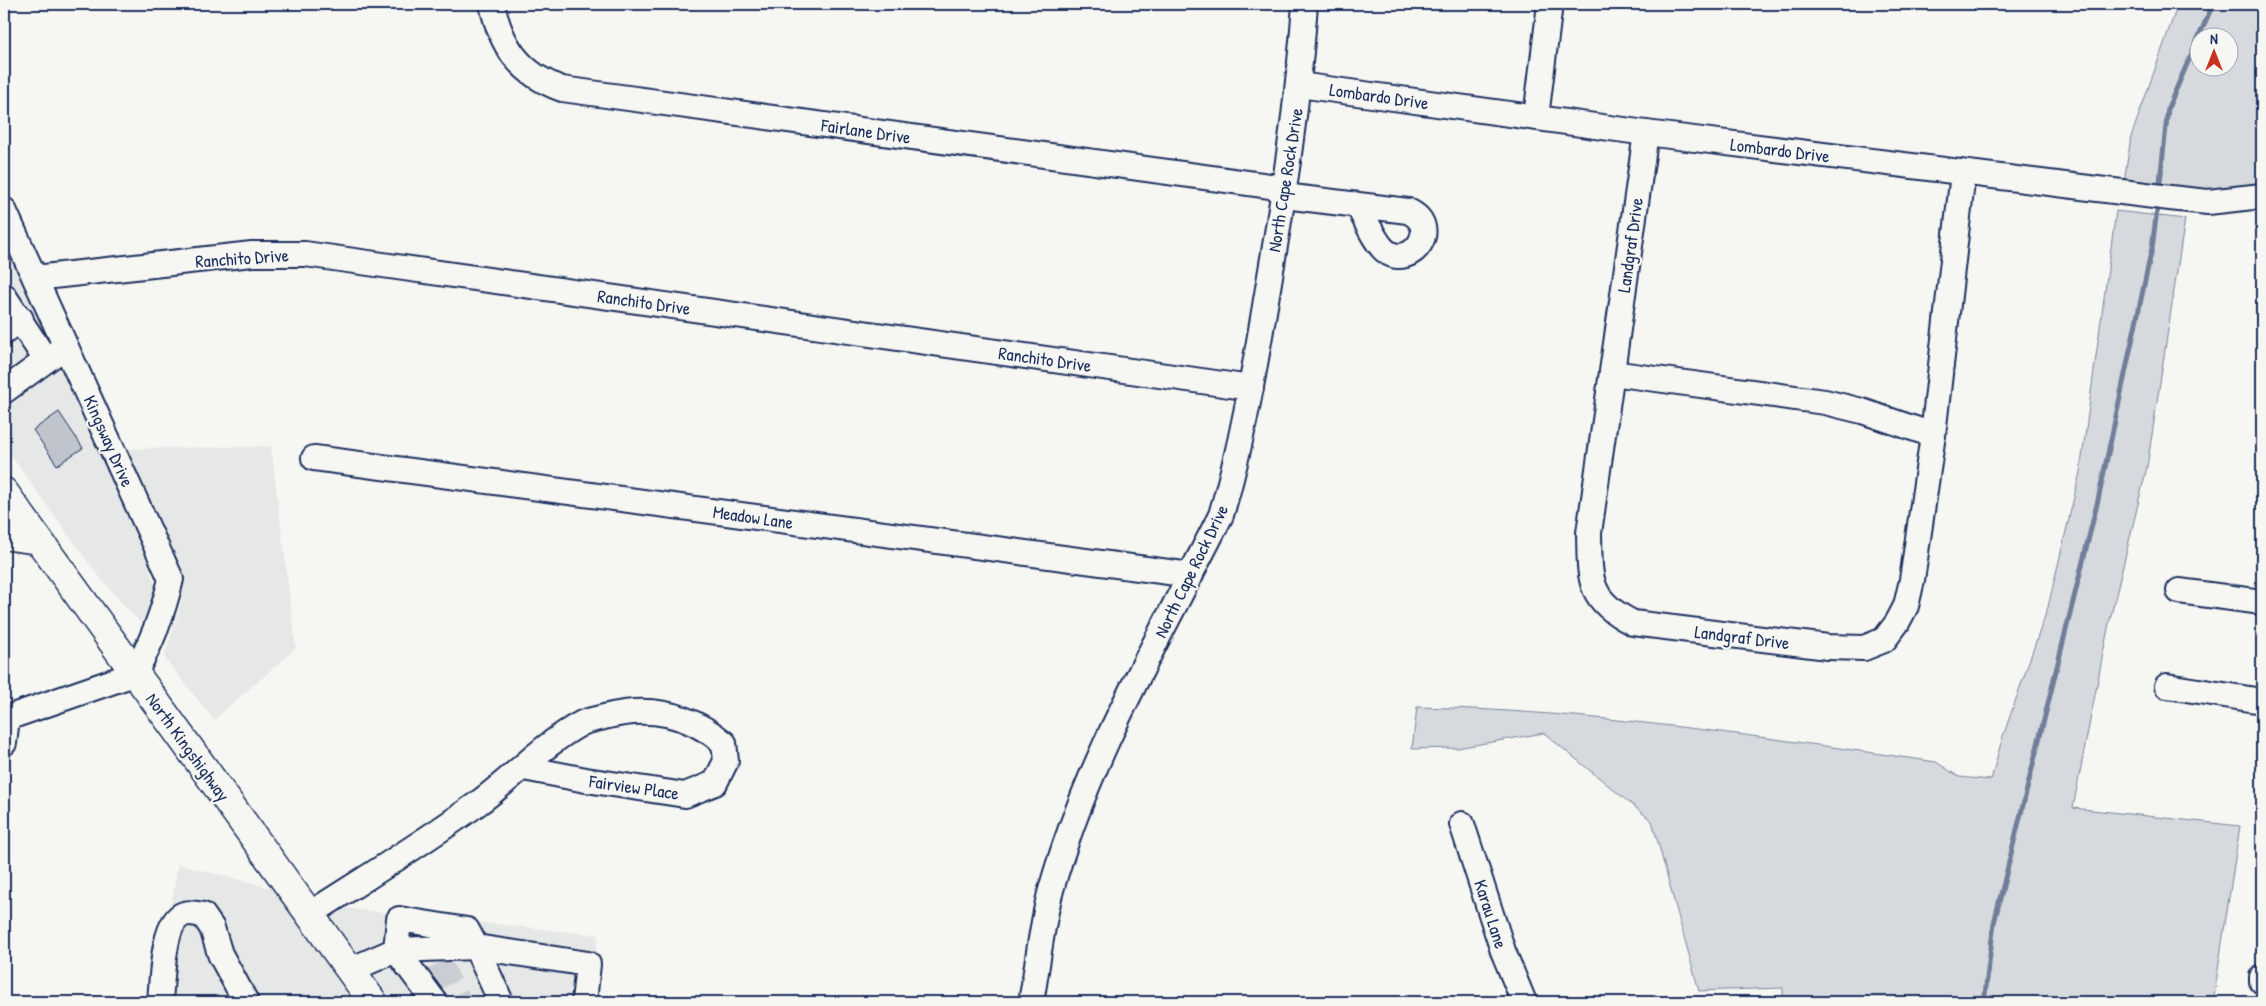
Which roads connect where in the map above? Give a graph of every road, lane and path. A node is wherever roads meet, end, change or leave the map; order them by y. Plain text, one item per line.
1 (492, 4) edge
2 (1305, 4) edge
3 (1550, 4) edge
4 (1299, 85) junction
5 (1536, 117) junction
6 (1646, 133) junction
7 (1963, 173) junction
8 (1284, 192) junction
9 (2262, 196) edge
10 (1358, 206) dead end
11 (4, 210) edge
12 (13, 255) edge
13 (35, 278) junction
14 (4, 296) edge
15 (12, 325) edge
16 (66, 346) junction
17 (46, 360) junction
18 (1612, 373) junction
19 (1251, 388) junction
20 (4, 391) edge
21 (1932, 435) junction
22 (314, 458) dead end
23 (4, 492) edge
24 (4, 537) edge
25 (41, 542) junction
26 (1191, 575) junction
27 (2178, 591) dead end
28 (2262, 602) edge
29 (134, 674) junction
30 (2167, 686) dead end
31 (2262, 701) edge
32 (6, 719) edge
33 (4, 743) edge
34 (524, 768) junction
35 (1462, 824) dead end
36 (310, 914) junction
37 (476, 947) junction
38 (396, 950) junction
39 (350, 970) junction
40 (2262, 977) edge
41 (2262, 981) edge
42 (160, 1002) edge
43 (246, 1002) edge
44 (373, 1002) edge
45 (433, 1002) edge
46 (501, 1002) edge
47 (584, 1002) edge
48 (1031, 1002) edge
49 (1524, 1002) edge

1 - 8 street, Fairlane Drive
2 - 4 street, North Cape Rock Drive
3 - 5 street
4 - 5 street, Lombardo Drive
4 - 8 street, North Cape Rock Drive
5 - 6 street, Lombardo Drive
6 - 7 street, Lombardo Drive
6 - 18 street, Landgraf Drive
7 - 9 street, Lombardo Drive
7 - 21 street, Landgraf Drive
8 - 10 street, Fairlane Drive
8 - 19 street, North Cape Rock Drive
11 - 12 street, Kingsway Drive
12 - 13 street, Kingsway Drive
13 - 16 street, Kingsway Drive
13 - 19 street, Ranchito Drive
14 - 15 street
15 - 17 street
16 - 17 street
16 - 29 street, Kingsway Drive
17 - 20 street
18 - 21 street
18 - 21 street, Landgraf Drive
19 - 26 street, North Cape Rock Drive
22 - 26 street, Meadow Lane
23 - 25 main road, North Kingshighway
24 - 25 street
25 - 29 main road, North Kingshighway
26 - 48 street, North Cape Rock Drive
27 - 28 street
29 - 32 street
29 - 36 main road, North Kingshighway
30 - 31 street
32 - 33 street
34 - 34 street, Fairview Place
34 - 36 street, Fairview Place
35 - 49 street, Karau Lane
36 - 39 main road, North Kingshighway
37 - 38 street
37 - 38 street
37 - 46 street
37 - 47 street
38 - 39 street
38 - 45 street
39 - 44 main road, North Kingshighway
40 - 41 street
42 - 43 street

